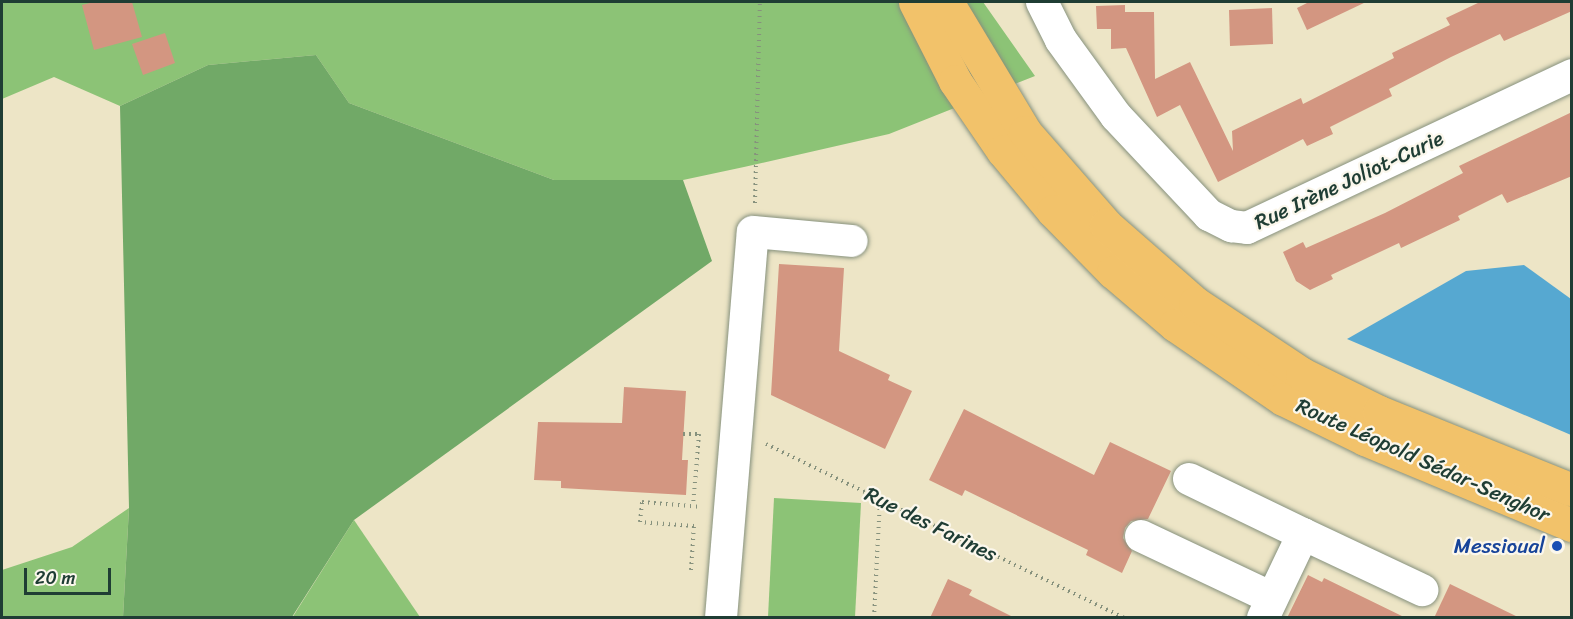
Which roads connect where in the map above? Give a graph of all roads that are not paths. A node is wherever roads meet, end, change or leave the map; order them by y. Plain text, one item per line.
1 (915, 2) edge
2 (947, 2) edge
3 (1042, 2) edge
4 (1572, 75) edge
5 (852, 241) dead end
6 (1189, 479) dead end
7 (1572, 490) edge
8 (1572, 525) edge
9 (1303, 534) junction
10 (1141, 536) dead end
11 (1422, 590) dead end
12 (1268, 608) edge
13 (721, 618) edge

1 - 8 main road, Route Léopold Sédar-Senghor
2 - 7 main road, Route Léopold Sédar-Senghor
3 - 4 street, Rue Irène Joliot-Curie
5 - 13 street
6 - 9 street
9 - 11 street
9 - 12 street
10 - 12 street

